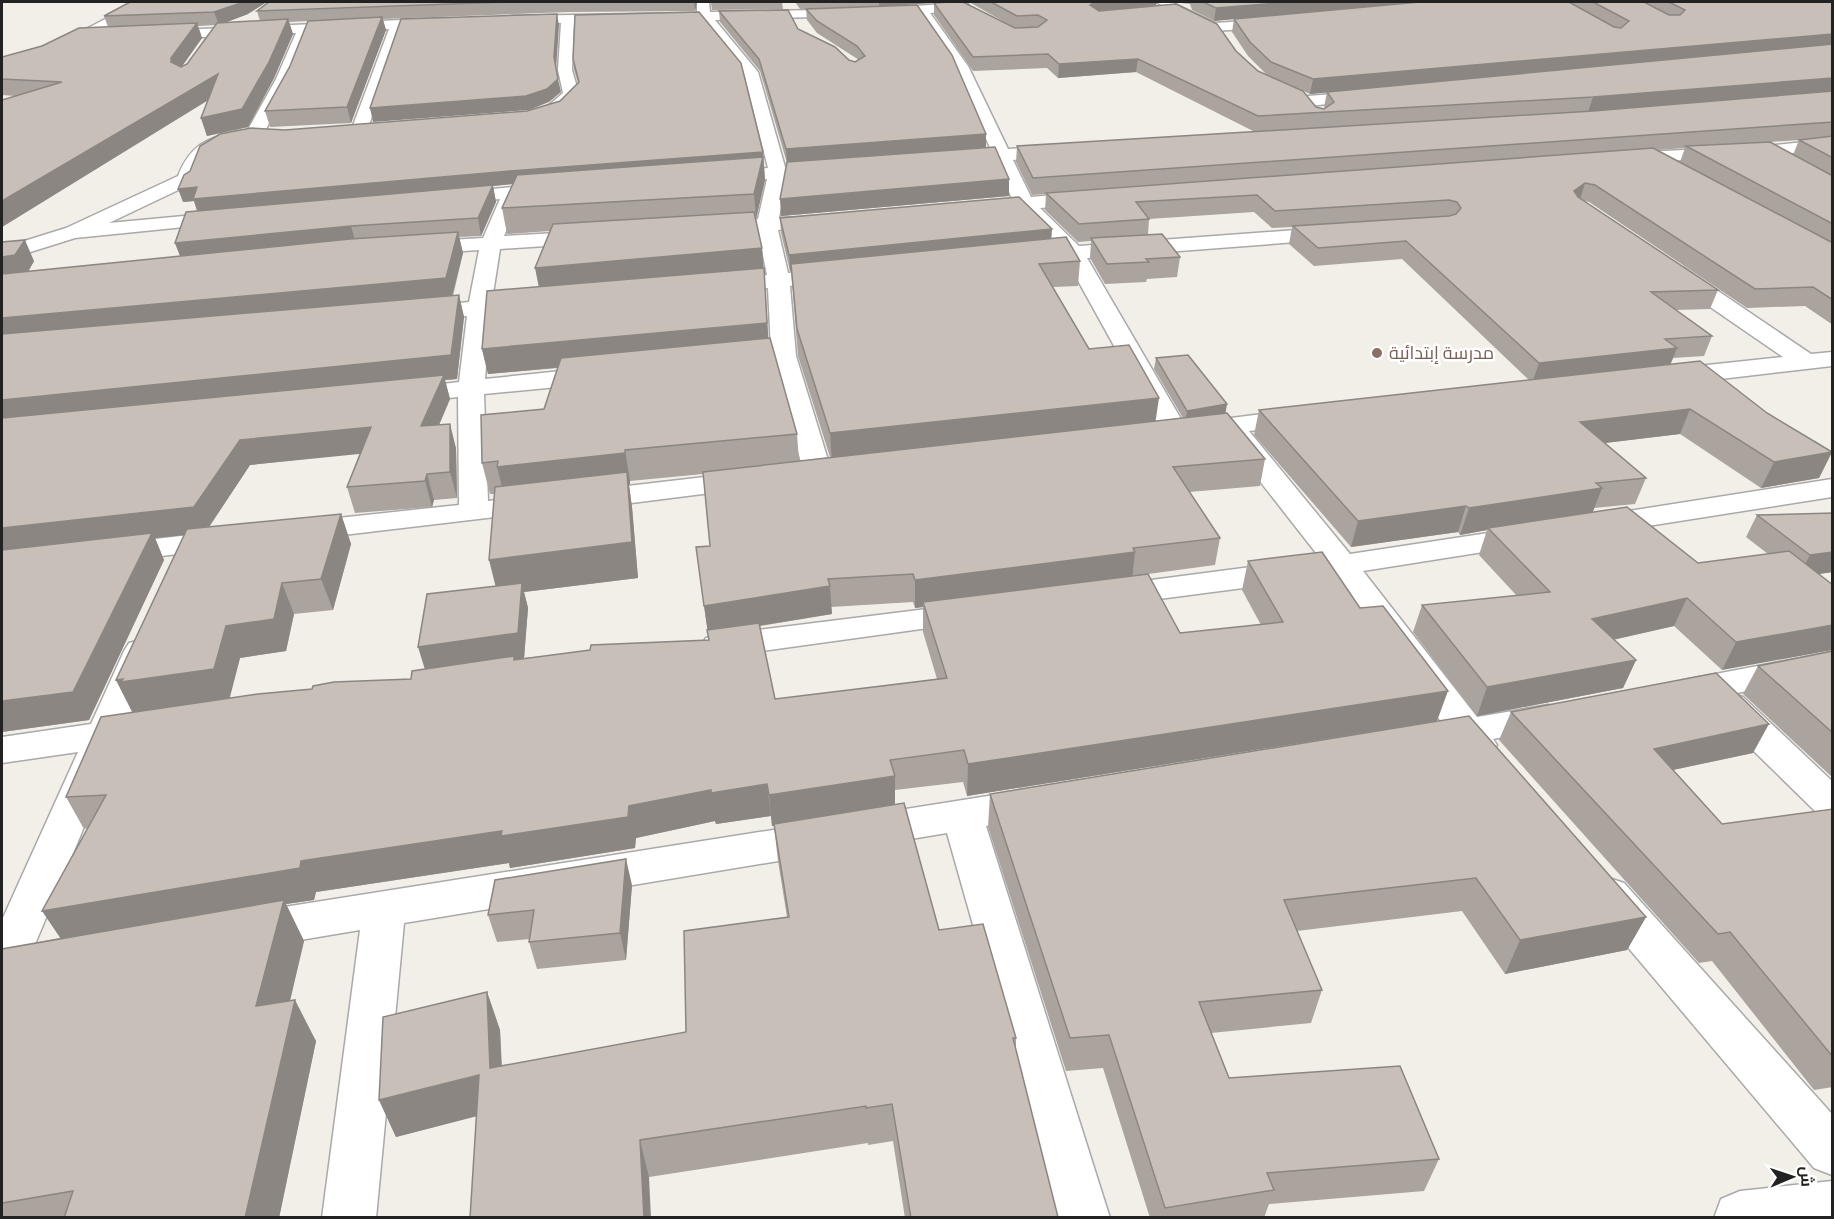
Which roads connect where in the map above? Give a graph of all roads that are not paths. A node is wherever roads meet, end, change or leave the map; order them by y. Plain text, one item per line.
1 (147, 2) edge
2 (551, 2) edge
3 (627, 2) edge
4 (1159, 6) edge
5 (876, 7) edge
6 (966, 7) edge
7 (1202, 7) dead end
8 (790, 8) edge
9 (704, 9) edge
10 (1179, 9) junction
11 (922, 11) junction
12 (359, 12) edge
13 (262, 13) edge
14 (626, 17) junction
15 (568, 18) junction
16 (544, 19) junction
17 (502, 20) edge
18 (460, 21) edge
19 (1288, 22) edge
20 (397, 24) junction
21 (343, 27) junction
22 (1214, 27) junction
23 (305, 28) junction
24 (801, 29) edge
25 (216, 33) junction
26 (617, 33) edge
27 (149, 35) edge
28 (115, 36) edge
29 (82, 37) junction
30 (1228, 41) edge
31 (204, 51) edge
32 (2, 69) edge
33 (1290, 93) edge
34 (1389, 94) edge
35 (1308, 101) junction
36 (517, 117) edge
37 (1321, 117) edge
38 (381, 127) edge
39 (255, 133) junction
40 (278, 134) edge
41 (1624, 140) edge
42 (1833, 144) edge
43 (1083, 149) edge
44 (1767, 151) junction
45 (1000, 154) junction
46 (1651, 156) junction
47 (941, 159) edge
48 (1604, 159) edge
49 (848, 167) edge
50 (1795, 168) edge
51 (1681, 172) edge
52 (778, 173) junction
53 (709, 178) edge
54 (571, 188) edge
55 (513, 192) junction
56 (1107, 197) edge
57 (430, 200) edge
58 (1024, 203) junction
59 (966, 208) edge
60 (240, 217) edge
61 (849, 218) edge
62 (767, 226) junction
63 (698, 230) edge
64 (1362, 231) edge
65 (73, 232) junction
66 (606, 236) edge
67 (491, 243) junction
68 (401, 249) edge
69 (1072, 251) junction
70 (2, 255) edge
71 (1002, 258) edge
72 (1659, 262) edge
73 (861, 273) edge
74 (779, 281) junction
75 (698, 288) edge
76 (548, 302) edge
77 (479, 308) junction
78 (395, 315) edge
79 (784, 356) junction
80 (1819, 360) edge
81 (713, 363) edge
82 (619, 373) edge
83 (1641, 380) edge
84 (471, 388) junction
85 (378, 397) edge
86 (1323, 415) edge
87 (1229, 425) junction
88 (1833, 488) edge
89 (474, 512) junction
90 (190, 544) junction
91 (84, 557) edge
92 (1342, 565) junction
93 (175, 576) edge
94 (1081, 599) edge
95 (998, 610) edge
96 (156, 618) edge
97 (688, 650) edge
98 (1833, 663) edge
99 (1710, 687) junction
100 (1652, 698) edge
101 (1583, 711) edge
102 (172, 724) edge
103 (1467, 732) junction
104 (102, 735) junction
105 (1396, 744) edge
106 (2, 750) edge
107 (1498, 768) edge
108 (1067, 798) edge
109 (1833, 804) edge
110 (962, 815) junction
111 (1583, 866) edge
112 (384, 907) junction
113 (222, 935) edge
114 (13, 970) edge
115 (1833, 1151) edge
116 (1833, 1207) edge
117 (350, 1218) edge
118 (1083, 1218) edge
119 (1740, 1218) edge

1 - 29 street
2 - 16 street
3 - 14 street
4 - 10 street
5 - 8 street
5 - 11 street
6 - 11 street
7 - 10 street
8 - 9 street
8 - 24 street
9 - 14 street
9 - 52 street
10 - 22 street
11 - 45 street
12 - 21 street
13 - 25 street
14 - 15 street
14 - 26 street
15 - 16 street
15 - 36 street
16 - 17 street
18 - 20 street
19 - 22 street
20 - 21 street
20 - 38 street
21 - 23 street
22 - 30 street
23 - 25 street
23 - 39 street
25 - 27 street
25 - 31 street
28 - 29 street
29 - 32 street
33 - 35 street
34 - 35 street
35 - 37 street
39 - 40 street
39 - 65 street
41 - 46 street
42 - 44 street
43 - 45 street
44 - 46 street
44 - 50 street
45 - 47 street
45 - 58 street
46 - 48 street
46 - 51 street
49 - 52 street
52 - 53 street
52 - 62 street
54 - 55 street
55 - 57 street
55 - 67 street
56 - 58 street
58 - 59 street
58 - 69 street
60 - 65 street
61 - 62 street
62 - 63 street
62 - 74 street
64 - 69 street
65 - 70 street
66 - 67 street
67 - 68 street
67 - 77 street
69 - 71 street
69 - 87 street
72 - 80 street
73 - 74 street
74 - 75 street
74 - 79 street
76 - 77 street
77 - 78 street
77 - 84 street
79 - 81 street
79 - 89 street
80 - 83 street
82 - 84 street
84 - 85 street
84 - 89 street
86 - 87 street
87 - 92 street
88 - 92 street
89 - 90 street
90 - 91 street
90 - 93 street
92 - 94 street
92 - 103 street
95 - 97 street
96 - 104 street
98 - 99 street
99 - 100 street
99 - 109 street
101 - 103 street
102 - 104 street
103 - 105 street
103 - 107 street
104 - 106 street
104 - 114 street
108 - 110 street
110 - 112 street
110 - 118 street
111 - 115 street
112 - 113 street
112 - 117 street
116 - 119 street

